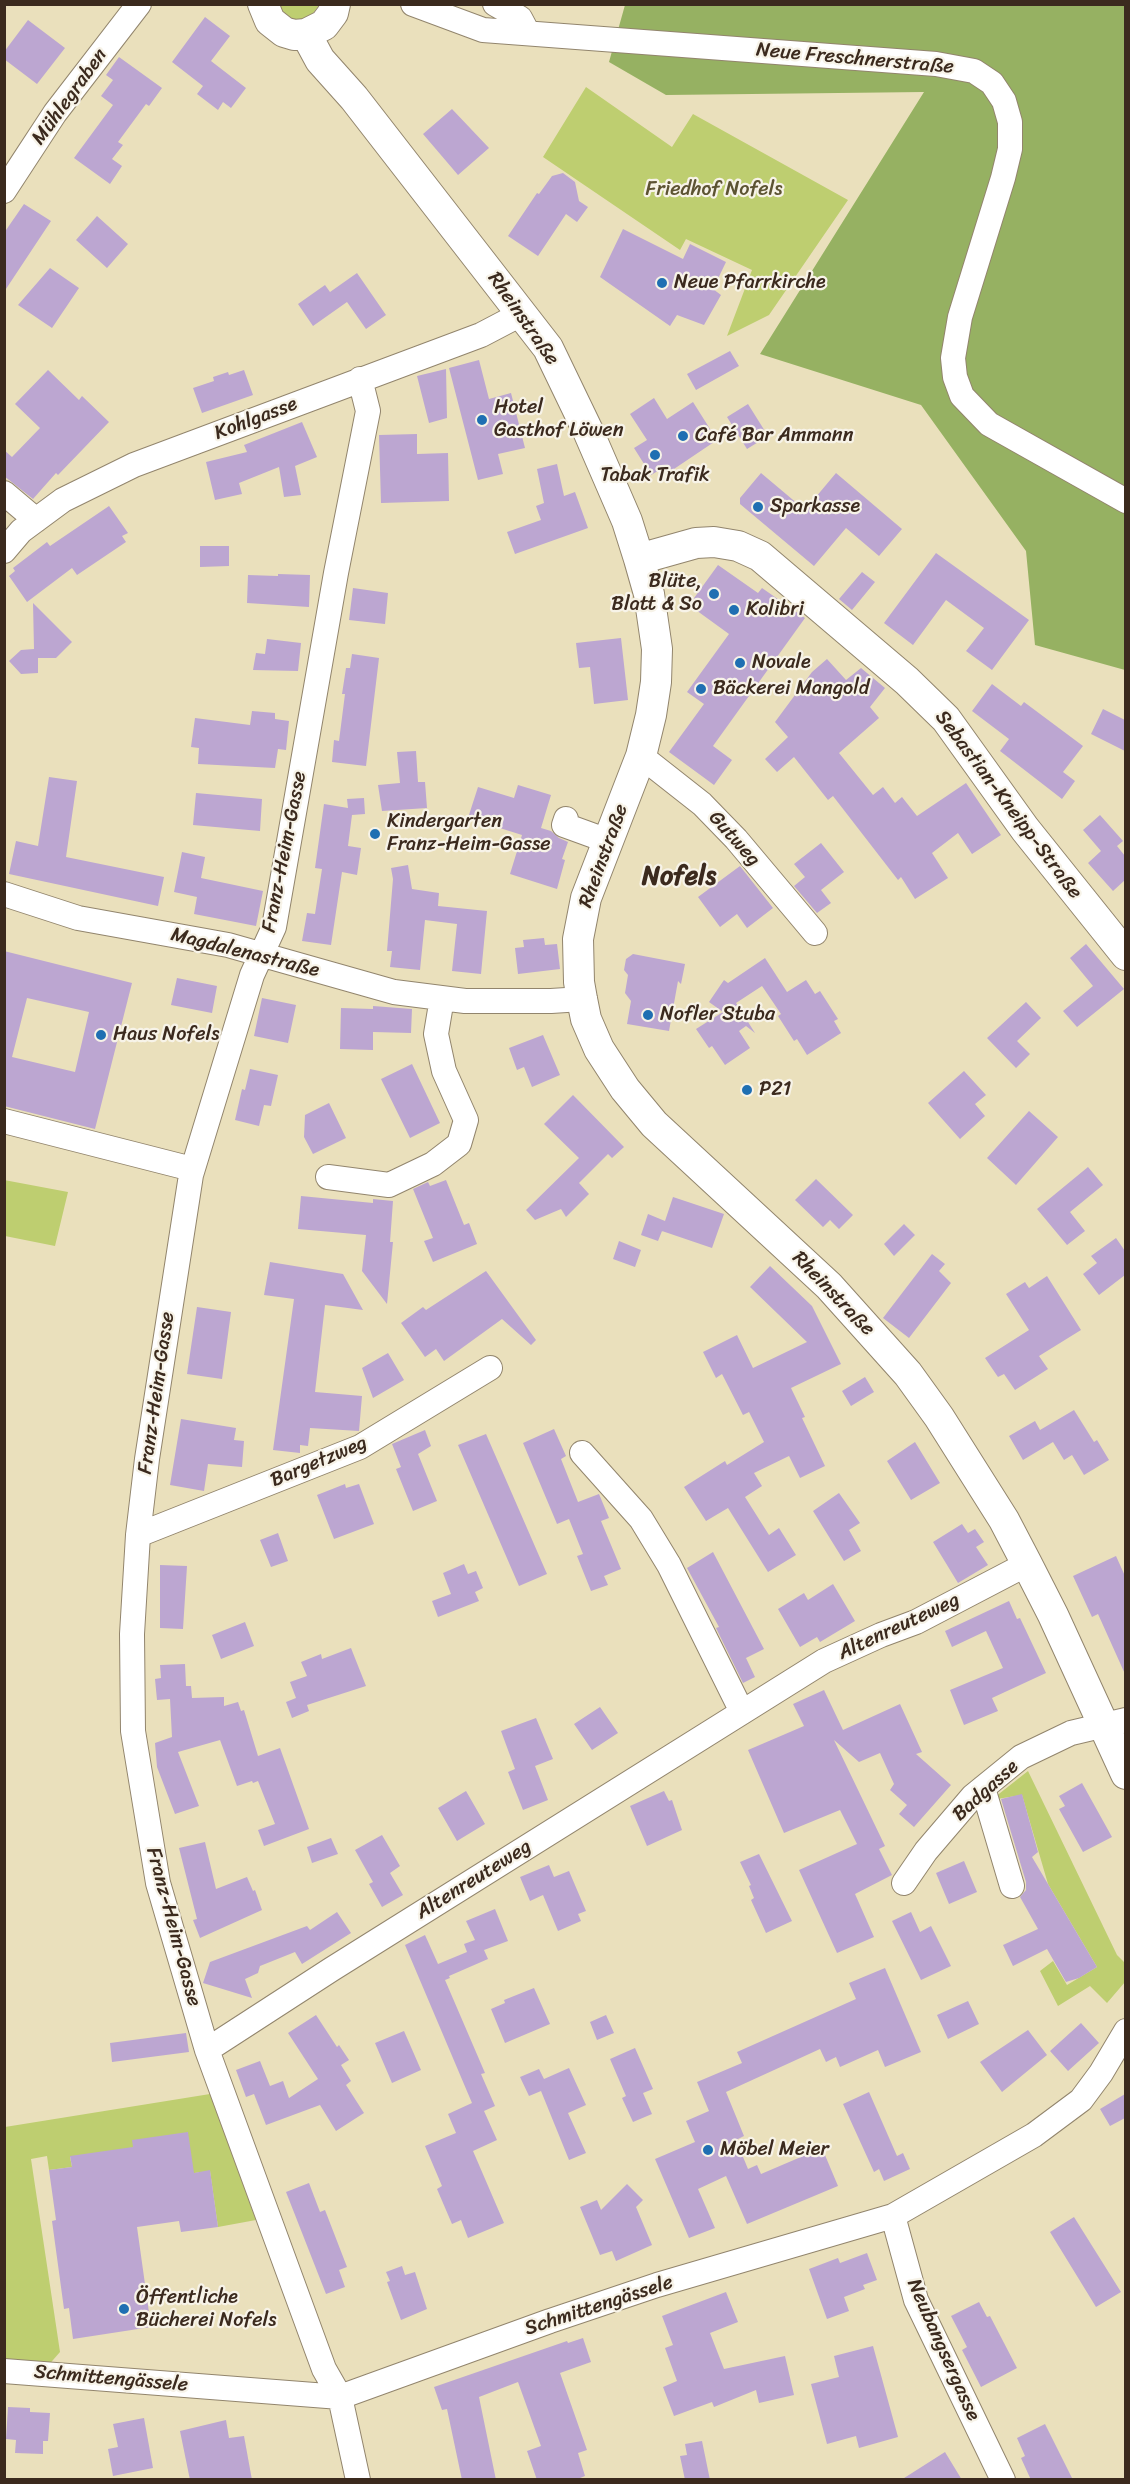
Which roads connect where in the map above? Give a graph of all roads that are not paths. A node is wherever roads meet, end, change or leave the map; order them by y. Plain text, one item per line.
1 (139, 4) edge
2 (413, 4) edge
3 (495, 4) edge
4 (259, 5) edge
5 (322, 21) edge
6 (528, 33) junction
7 (4, 191) edge
8 (523, 313) junction
9 (360, 379) junction
10 (4, 493) edge
11 (1125, 501) edge
12 (36, 520) junction
13 (4, 551) edge
14 (639, 559) junction
15 (641, 756) junction
16 (561, 822) dead end
17 (608, 841) junction
18 (8, 901) edge
19 (815, 933) dead end
20 (261, 955) junction
21 (1125, 955) edge
22 (442, 998) junction
23 (582, 999) junction
24 (4, 1121) edge
25 (192, 1168) junction
26 (328, 1177) dead end
27 (490, 1368) dead end
28 (582, 1453) dead end
29 (138, 1535) junction
30 (1028, 1564) junction
31 (742, 1712) junction
32 (1114, 1723) edge
33 (1125, 1773) edge
34 (983, 1788) junction
35 (904, 1883) dead end
36 (1012, 1886) dead end
37 (1125, 2031) edge
38 (207, 2050) junction
39 (893, 2216) junction
40 (4, 2371) edge
41 (340, 2397) junction
42 (357, 2480) edge
43 (1003, 2480) edge

1 - 7 street, Mühlegraben
2 - 6 street, Neue Freschnerstraße
3 - 6 street
4 - 5 main road
5 - 8 main road, Rheinstraße
6 - 11 street, Neue Freschnerstraße
8 - 9 street, Kohlgasse
8 - 14 main road, Rheinstraße
9 - 12 street, Kohlgasse
9 - 20 street, Franz-Heim-Gasse
10 - 12 street
12 - 13 street, Kohlgasse
14 - 15 main road, Rheinstraße
14 - 21 main road, Sebastian-Kneipp-Straße
15 - 17 main road, Rheinstraße
15 - 19 street, Gutweg
16 - 17 street
17 - 23 main road, Rheinstraße
18 - 20 street, Magdalenastraße
20 - 22 street, Magdalenastraße
20 - 25 street, Franz-Heim-Gasse
22 - 23 street, Magdalenastraße
22 - 26 street
23 - 30 main road, Rheinstraße
24 - 25 street
25 - 29 street, Franz-Heim-Gasse
27 - 29 street, Bargetzweg
28 - 31 street
29 - 38 street, Franz-Heim-Gasse
30 - 31 street, Altenreuteweg
30 - 32 main road, Rheinstraße
31 - 38 street, Altenreuteweg
32 - 33 main road, Rheinstraße
32 - 34 street, Badgasse
34 - 35 street, Badgasse
34 - 36 street
37 - 39 street, Schmittengässele
38 - 41 street, Franz-Heim-Gasse
39 - 41 street, Schmittengässele
39 - 43 street, Neubangsergasse
40 - 41 street, Schmittengässele
41 - 42 street, Franz-Heim-Gasse

